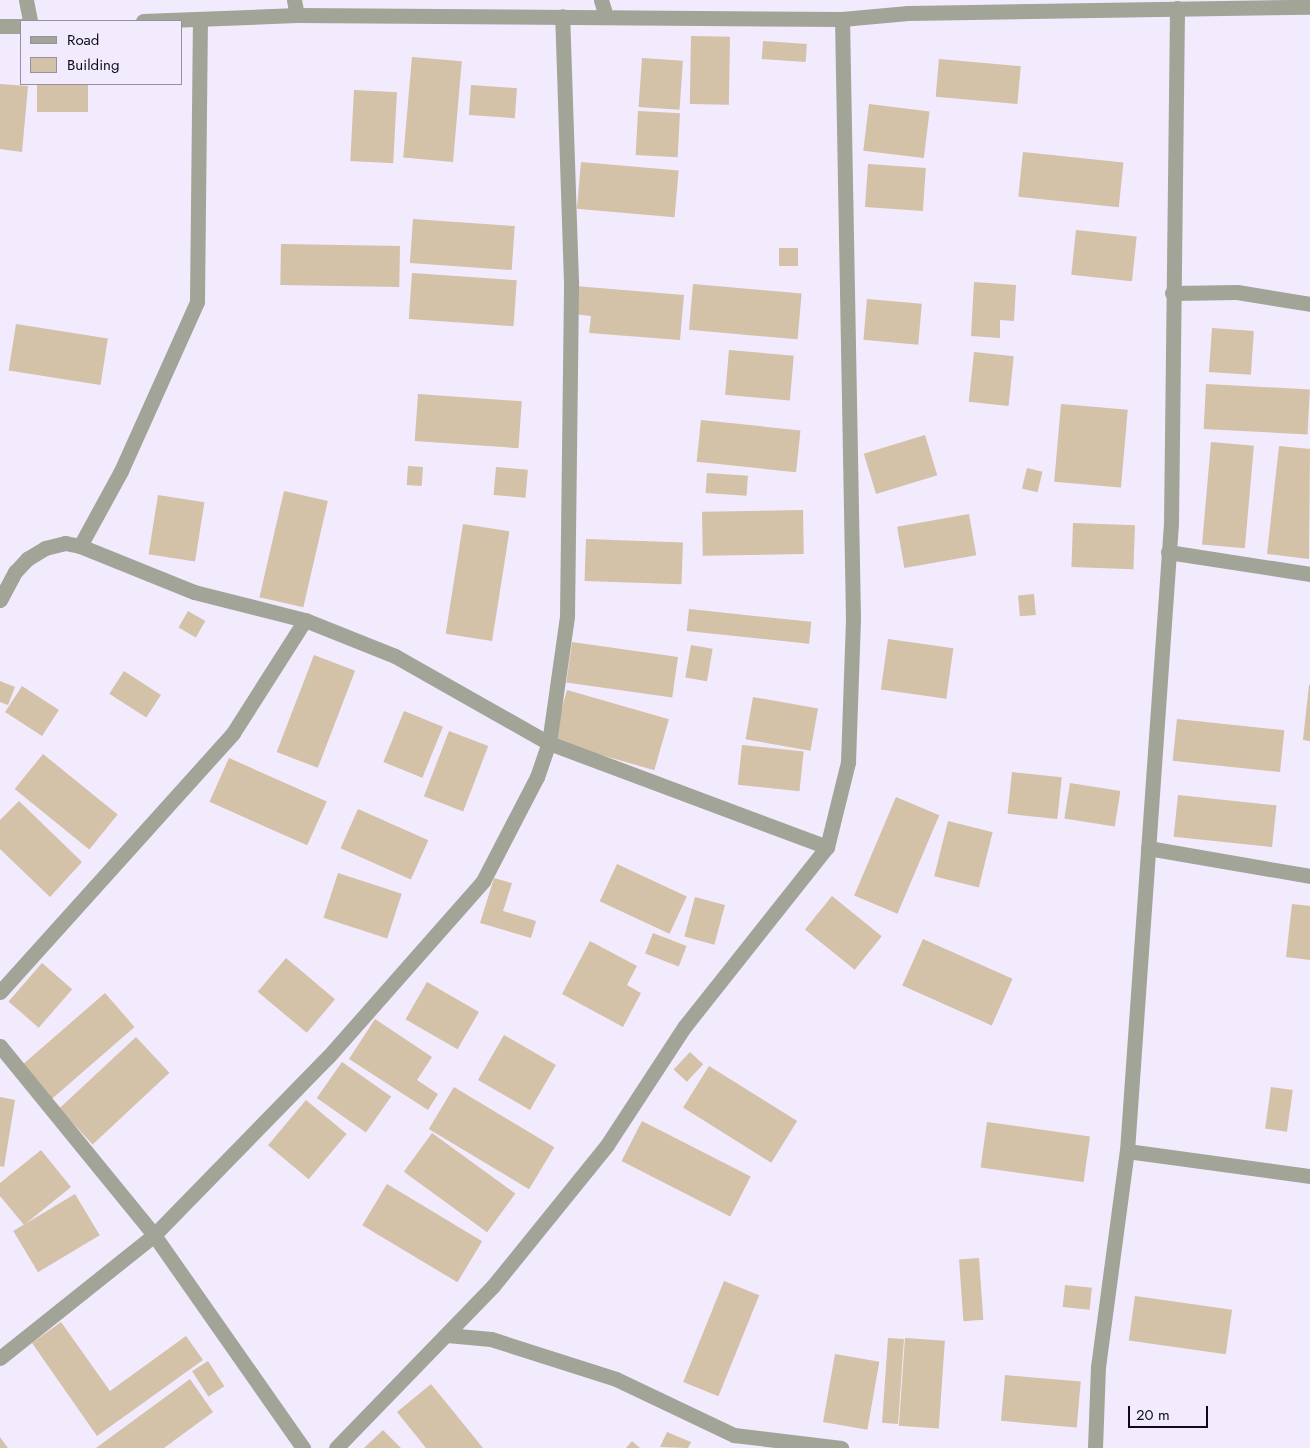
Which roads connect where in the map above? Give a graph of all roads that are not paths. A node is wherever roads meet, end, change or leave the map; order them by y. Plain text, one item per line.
1 (26, 0) edge
2 (294, 0) edge
3 (601, 0) edge
4 (908, 6) edge
5 (1032, 7) edge
6 (1310, 7) edge
7 (1177, 8) junction
8 (297, 15) junction
9 (562, 16) junction
10 (606, 16) junction
11 (200, 19) junction
12 (842, 19) junction
13 (30, 20) edge
14 (172, 20) edge
15 (0, 26) edge
16 (20, 26) edge
17 (1172, 293) junction
18 (1310, 304) edge
19 (80, 546) junction
20 (1168, 552) junction
21 (1310, 574) edge
22 (0, 600) edge
23 (305, 620) junction
24 (550, 743) junction
25 (827, 848) junction
26 (1148, 848) junction
27 (1310, 876) edge
28 (0, 992) edge
29 (0, 1046) edge
30 (1127, 1151) junction
31 (1310, 1176) edge
32 (154, 1235) junction
33 (447, 1335) junction
34 (0, 1358) edge
35 (303, 1448) edge
36 (336, 1448) edge
37 (841, 1448) edge
38 (1095, 1448) edge

1 - 13 street
2 - 8 street
3 - 10 street
4 - 5 street
4 - 12 street
5 - 7 street
6 - 7 street
7 - 17 street
8 - 9 street
8 - 11 street
9 - 10 street
9 - 24 street
10 - 12 street
11 - 14 street
11 - 19 street
12 - 25 street
15 - 16 street
17 - 18 street
17 - 20 street
19 - 22 street
19 - 23 street
20 - 21 street
20 - 26 street
23 - 24 street
23 - 28 street
24 - 25 street
24 - 32 street
25 - 33 street
26 - 27 street
26 - 30 street
29 - 32 street
30 - 31 street
30 - 38 street
32 - 34 street
32 - 35 street
33 - 36 street
33 - 37 street

